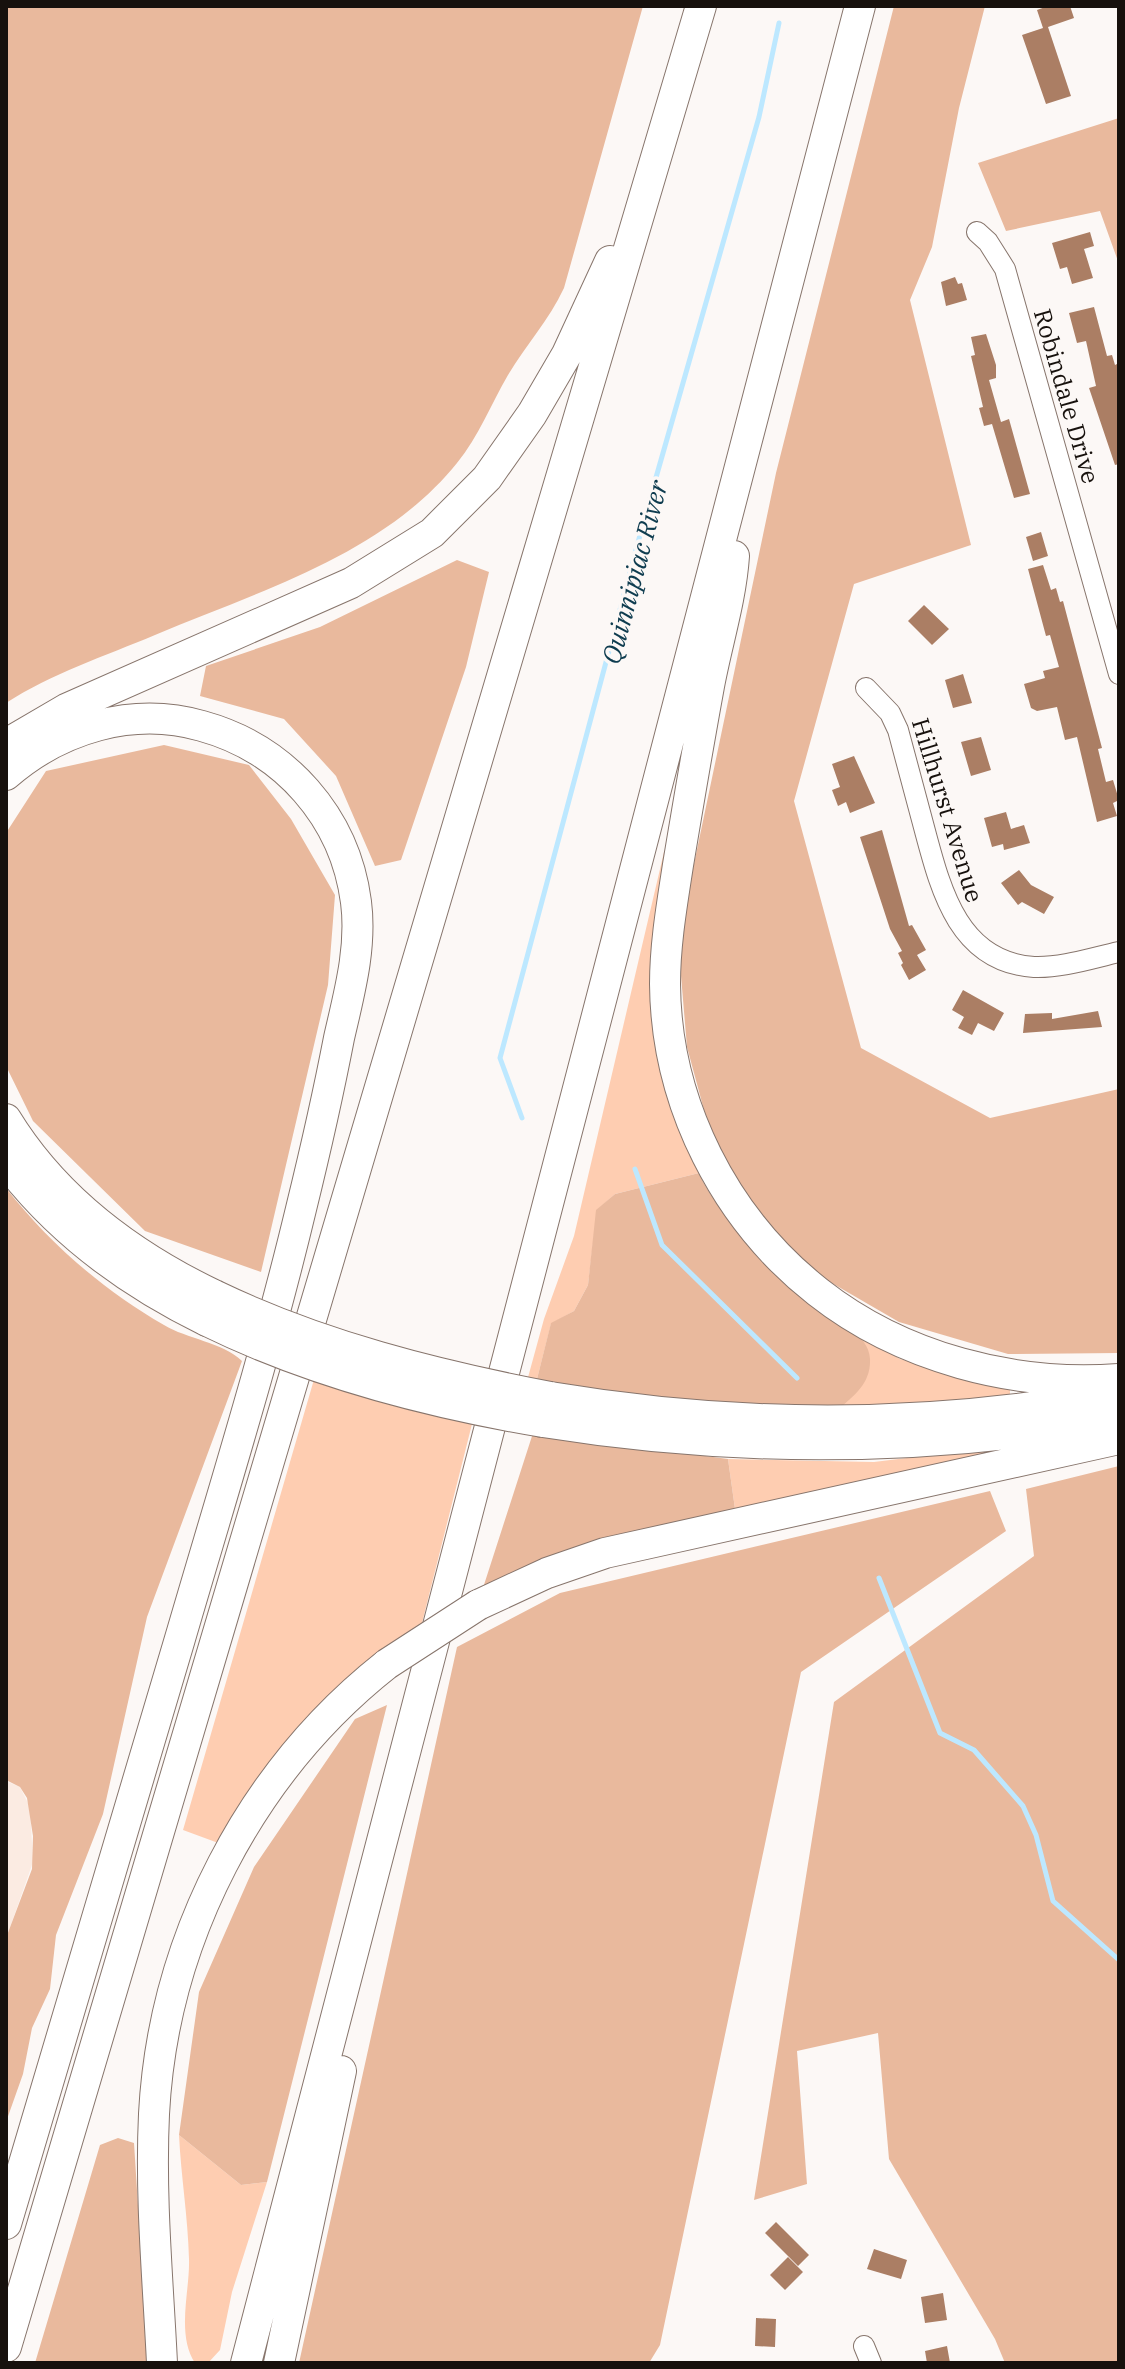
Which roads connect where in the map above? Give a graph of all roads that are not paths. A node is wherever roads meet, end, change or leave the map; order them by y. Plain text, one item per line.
1 (701, 6) edge
2 (860, 6) edge
3 (640, 211) junction
4 (977, 232) dead end
5 (732, 497) junction
6 (1119, 674) edge
7 (866, 688) dead end
8 (6, 744) edge
9 (6, 775) edge
10 (1119, 952) edge
11 (6, 1119) edge
12 (6, 1162) edge
13 (211, 1308) junction
14 (1119, 1379) edge
15 (1119, 1393) edge
16 (547, 1409) junction
17 (1119, 1418) edge
18 (1119, 1439) edge
19 (349, 1967) junction
20 (6, 2224) edge
21 (17, 2314) junction
22 (6, 2347) edge
23 (16, 2363) edge
24 (162, 2363) edge
25 (246, 2363) edge
26 (279, 2363) edge

1 - 3 highway
2 - 5 highway
3 - 8 highway
3 - 21 highway
4 - 6 street, Robindale Drive
5 - 14 highway
5 - 19 highway
7 - 10 street, Hillhurst Avenue
9 - 20 highway
11 - 13 highway
12 - 13 highway
13 - 16 highway, bridge
15 - 16 highway
16 - 17 highway
18 - 24 highway, bridge
19 - 25 highway
19 - 26 highway
21 - 22 highway
21 - 23 highway

